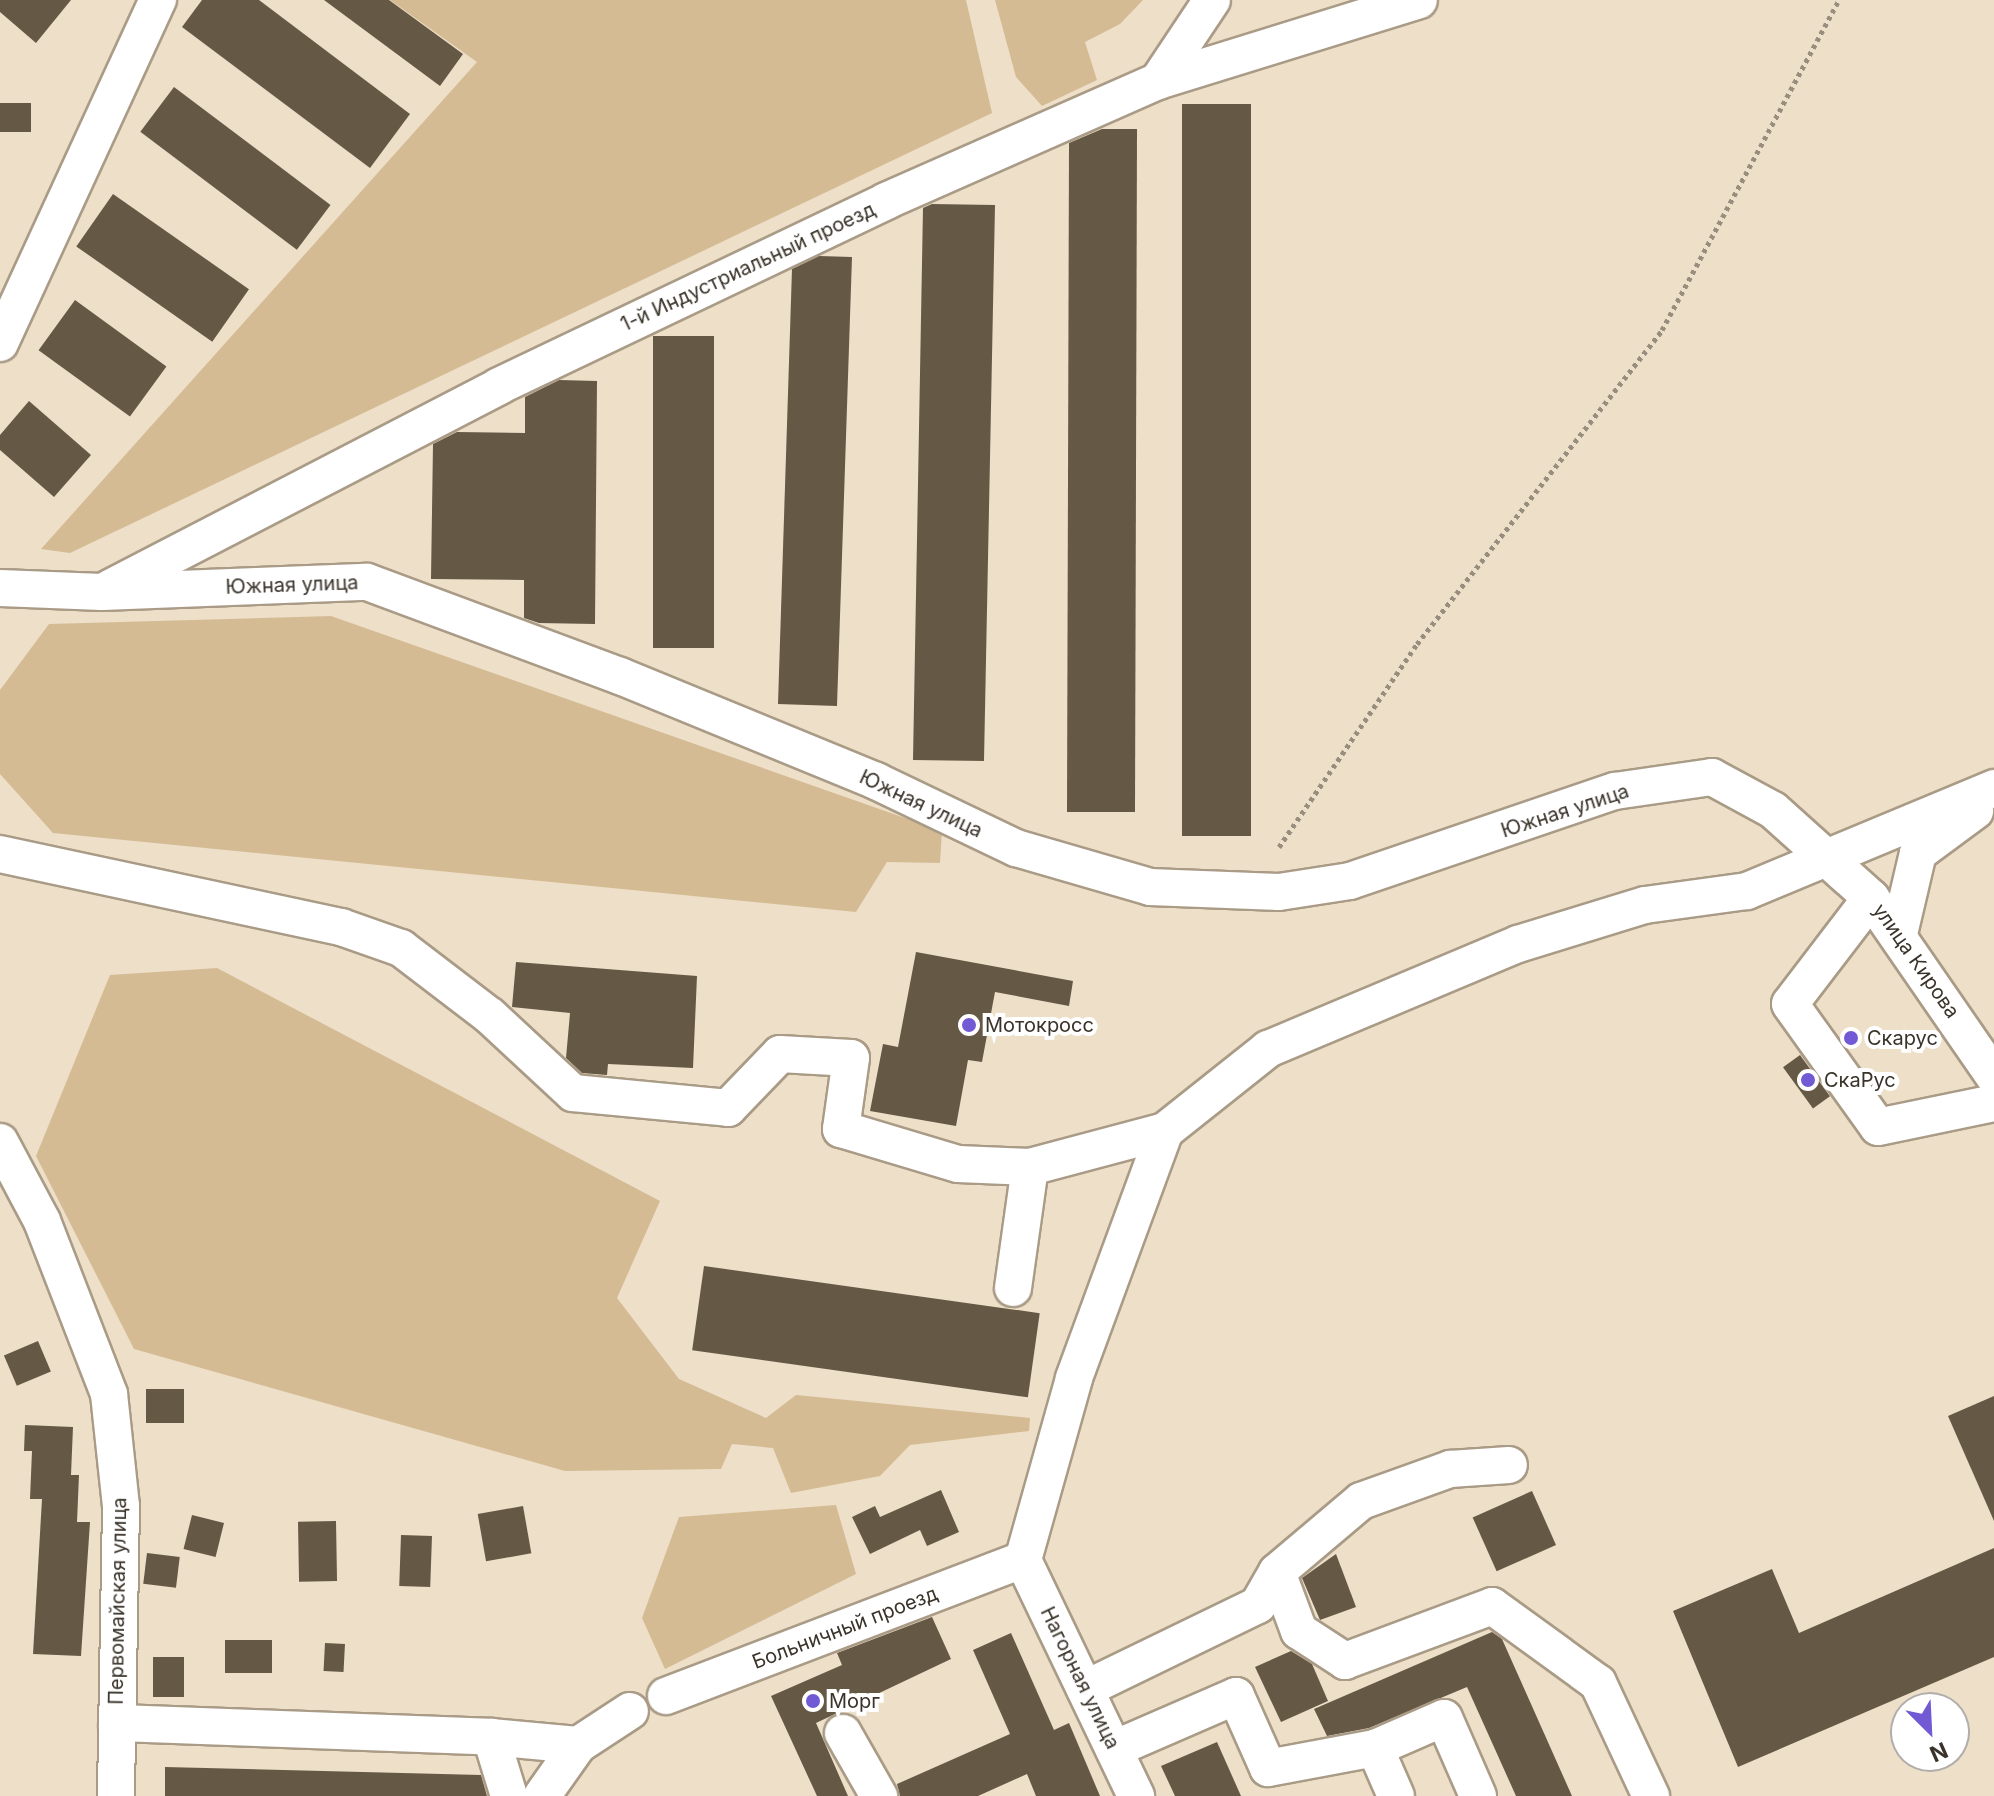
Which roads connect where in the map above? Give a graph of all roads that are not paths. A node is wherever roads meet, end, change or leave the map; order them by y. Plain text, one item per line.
1 (158, 0) edge
2 (1212, 0) edge
3 (1419, 0) edge
4 (1158, 81) junction
5 (0, 343) edge
6 (0, 588) edge
7 (102, 592) junction
8 (1994, 788) edge
9 (1994, 797) edge
10 (0, 854) edge
11 (1825, 858) junction
12 (1871, 898) junction
13 (1899, 934) junction
14 (1994, 1076) edge
15 (1994, 1103) edge
16 (1165, 1131) junction
17 (0, 1142) edge
18 (1030, 1167) junction
19 (1013, 1288) dead end
20 (1509, 1465) dead end
21 (1023, 1560) junction
22 (1277, 1572) junction
23 (1085, 1689) junction
24 (666, 1696) dead end
25 (630, 1711) dead end
26 (117, 1723) junction
27 (843, 1733) dead end
28 (491, 1737) junction
29 (578, 1745) junction
30 (1375, 1748) junction
31 (1114, 1749) junction
32 (116, 1796) edge
33 (509, 1796) edge
34 (542, 1796) edge
35 (879, 1796) edge
36 (1136, 1796) edge
37 (1396, 1796) edge
38 (1478, 1796) edge
39 (1651, 1796) edge

1 - 5 street
2 - 4 street
3 - 4 street, 1-й Индустриальный проезд
4 - 7 street, 1-й Индустриальный проезд
6 - 7 street, Южная улица
7 - 11 street, Южная улица
8 - 11 street
9 - 13 street
10 - 18 street
11 - 12 street, улица Кирова
11 - 16 street
12 - 13 street, улица Кирова
12 - 15 street
13 - 14 street, улица Кирова
16 - 18 street
16 - 21 street
17 - 26 street, Первомайская улица
18 - 19 street
20 - 22 street
21 - 23 street, Нагорная улица
21 - 24 street, Больничный проезд
22 - 23 street
22 - 39 street
23 - 31 street, Нагорная улица
25 - 29 street
26 - 28 street
26 - 32 street, Первомайская улица
27 - 35 street
28 - 29 street
28 - 33 street
29 - 34 street
30 - 31 street
30 - 37 street
30 - 38 street
31 - 36 street, Нагорная улица

